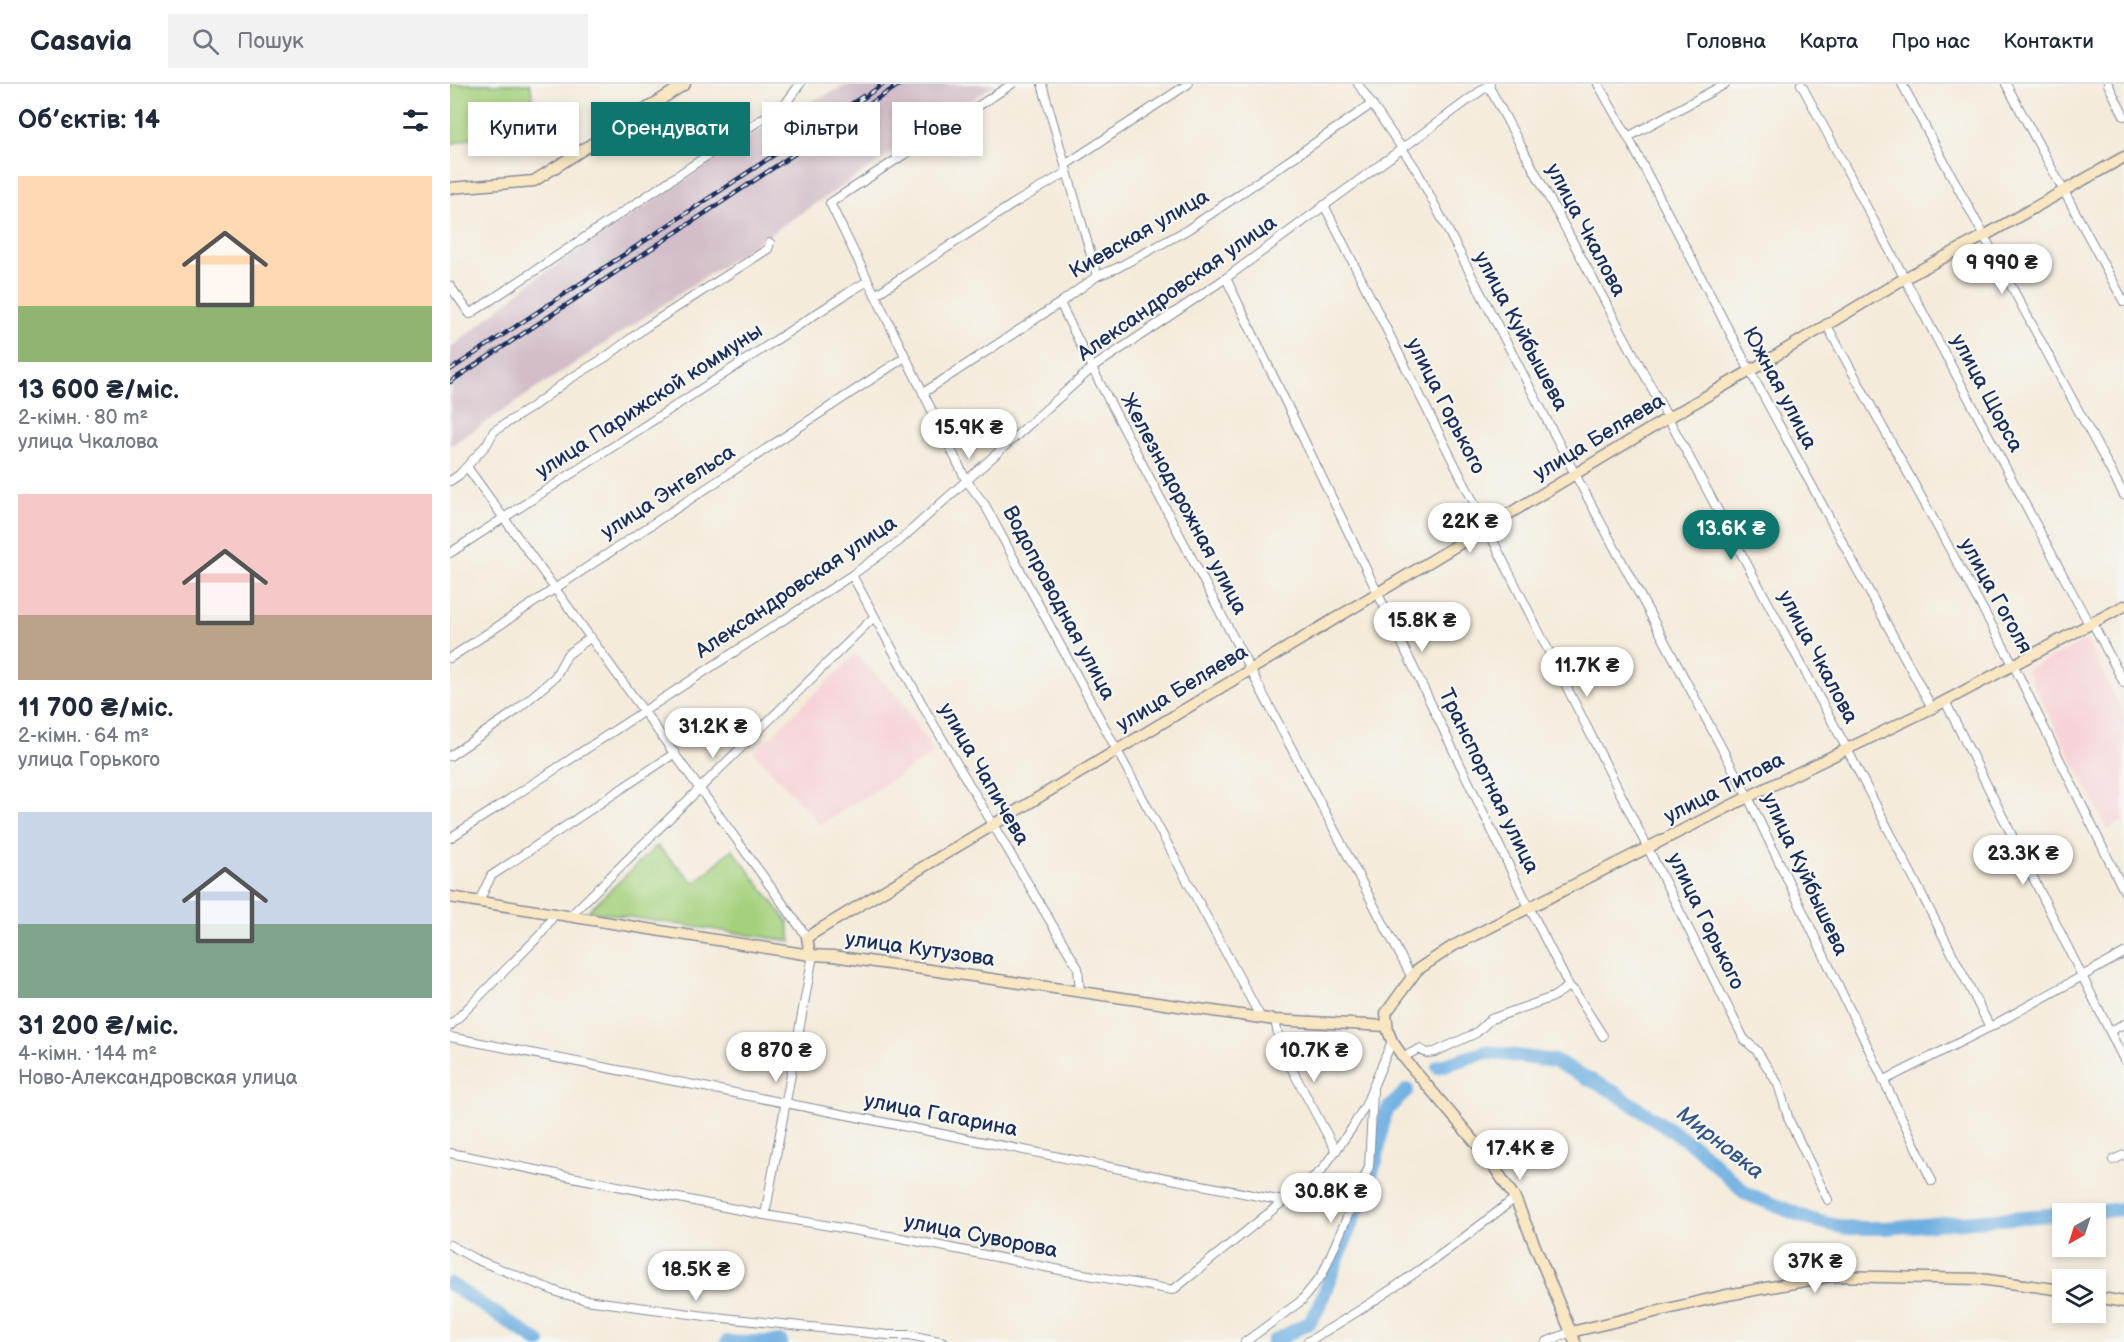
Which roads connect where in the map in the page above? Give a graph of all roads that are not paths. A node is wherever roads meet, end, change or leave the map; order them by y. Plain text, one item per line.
1 (685, 84) edge
2 (800, 84) edge
3 (1012, 84) edge
4 (1042, 84) edge
5 (1188, 84) edge
6 (1358, 84) edge
7 (1598, 84) edge
8 (1725, 84) edge
9 (1801, 84) edge
10 (1902, 84) edge
11 (2006, 84) edge
12 (2108, 84) edge
13 (1489, 85) edge
14 (1372, 104) junction
15 (2124, 116) edge
16 (1628, 136) junction
17 (1403, 147) junction
18 (2124, 157) edge
19 (1066, 169) junction
20 (450, 188) edge
21 (2064, 191) junction
22 (1324, 205) junction
23 (1984, 236) junction
24 (770, 243) dead end
25 (1097, 276) junction
26 (1226, 278) junction
27 (1905, 278) junction
28 (868, 281) junction
29 (450, 286) edge
30 (875, 295) junction
31 (2124, 302) edge
32 (1060, 303) junction
33 (1826, 324) junction
34 (905, 357) junction
35 (1092, 368) junction
36 (1750, 371) junction
37 (923, 393) junction
38 (1668, 418) junction
39 (467, 467) junction
40 (1575, 474) junction
41 (966, 480) junction
42 (450, 481) edge
43 (2124, 495) edge
44 (503, 517) junction
45 (1487, 527) junction
46 (450, 553) edge
47 (852, 575) junction
48 (555, 588) junction
49 (1379, 592) junction
50 (2124, 606) edge
51 (874, 617) junction
52 (2091, 623) junction
53 (591, 637) junction
54 (450, 658) edge
55 (2013, 664) junction
56 (1251, 669) junction
57 (2124, 683) edge
58 (1945, 701) junction
59 (1932, 708) junction
60 (644, 710) junction
61 (1847, 748) junction
62 (1118, 749) junction
63 (675, 753) junction
64 (450, 756) edge
65 (701, 788) junction
66 (1748, 797) junction
67 (993, 825) junction
68 (450, 838) edge
69 (1649, 848) junction
70 (2124, 891) edge
71 (450, 897) edge
72 (479, 901) junction
73 (1531, 907) junction
74 (554, 915) junction
75 (568, 917) junction
76 (807, 937) junction
77 (2124, 953) edge
78 (811, 955) junction
79 (2082, 975) junction
80 (1411, 976) junction
81 (1569, 986) junction
82 (1080, 992) junction
83 (1261, 1018) junction
84 (1275, 1020) junction
85 (2124, 1024) edge
86 (450, 1026) edge
87 (1387, 1026) junction
88 (1990, 1027) junction
89 (2110, 1031) junction
90 (1603, 1036) dead end
91 (450, 1037) edge
92 (1392, 1041) junction
93 (1403, 1057) junction
94 (2124, 1060) edge
95 (1883, 1081) junction
96 (1374, 1084) junction
97 (786, 1102) junction
98 (1336, 1151) junction
99 (450, 1153) edge
100 (2124, 1155) edge
101 (2113, 1160) dead end
102 (1932, 1181) dead end
103 (1515, 1198) junction
104 (1827, 1200) dead end
105 (1283, 1201) junction
106 (765, 1215) junction
107 (450, 1245) edge
108 (2052, 1289) edge
109 (2106, 1299) edge
110 (2124, 1302) edge
111 (1573, 1337) edge
112 (944, 1342) edge
113 (1245, 1342) edge
114 (1307, 1342) edge
115 (1546, 1342) edge

1 - 20 main road
2 - 29 street
3 - 28 street, Водопроводная улица
4 - 19 street
5 - 19 street
6 - 14 street, улица Куйбышева
7 - 16 street, Южная улица
8 - 16 street
9 - 27 street, улица Щорса
10 - 23 street
11 - 21 street
12 - 15 street
13 - 17 street, Александровская улица
13 - 38 street, улица Чкалова
14 - 17 street, улица Куйбышева
14 - 25 street, Киевская улица
16 - 36 street, Южная улица
17 - 22 street, Александровская улица
17 - 40 street, улица Куйбышева
18 - 21 main road, улица Беляева
19 - 25 street
19 - 30 street
21 - 23 main road, улица Беляева
21 - 31 street
22 - 26 street, Александровская улица
22 - 45 street, улица Горького
23 - 27 main road, улица Беляева
23 - 43 street
24 - 39 street
25 - 32 street, Киевская улица
26 - 35 street, Александровская улица
26 - 49 street, Транспортная улица
27 - 33 main road, улица Беляева
27 - 52 street, улица Щорса
28 - 30 street, Водопроводная улица
28 - 44 street, улица Парижской коммуны
30 - 34 street, Водопроводная улица
32 - 35 street, Железнодорожная улица
32 - 37 street, Киевская улица
33 - 36 main road, улица Беляева
33 - 55 street, улица Гоголя
34 - 37 street, Водопроводная улица
34 - 48 street, улица Энгельса
35 - 41 street, Александровская улица
35 - 56 street, Железнодорожная улица
36 - 38 main road, улица Беляева
36 - 59 street, Южная улица
37 - 41 street, Водопроводная улица
38 - 40 main road, улица Беляева
38 - 61 street, улица Чкалова
39 - 42 street
39 - 44 street
40 - 45 main road, улица Беляева
40 - 66 street, улица Куйбышева
41 - 47 street, Александровская улица
41 - 62 street, Водопроводная улица
44 - 46 street, улица Парижской коммуны
44 - 48 street
45 - 49 main road, улица Беляева
45 - 69 street, улица Горького
47 - 51 street, улица Чапичева
47 - 60 street, Александровская улица
48 - 53 street
48 - 54 street, улица Энгельса
49 - 56 main road, улица Беляева
49 - 73 street, Транспортная улица
50 - 52 main road, улица Титова
51 - 65 street
51 - 67 street, улица Чапичева
52 - 55 main road, улица Титова
52 - 57 street, улица Щорса
53 - 60 street
53 - 64 street
55 - 58 main road, улица Титова
55 - 70 street, улица Гоголя
56 - 62 main road, улица Беляева
56 - 80 street, Железнодорожная улица
58 - 59 main road, улица Титова
58 - 79 street
59 - 61 main road, улица Титова
60 - 63 street
60 - 68 street, Александровская улица
61 - 66 main road, улица Титова
61 - 88 street, улица Чкалова
62 - 67 main road, улица Беляева
62 - 83 street, Водопроводная улица
63 - 65 street
63 - 72 street
65 - 75 street
65 - 76 street
66 - 69 main road, улица Титова
66 - 95 street, улица Куйбышева
67 - 76 main road, улица Беляева
67 - 82 street, улица Чапичева
69 - 73 main road, улица Титова
69 - 104 street, улица Горького
71 - 72 main road, улица Кутузова
72 - 74 main road, улица Кутузова
73 - 80 main road, улица Титова
73 - 81 street, Транспортная улица
74 - 75 main road, улица Кутузова
74 - 86 street
75 - 78 main road, улица Кутузова
76 - 78 main road
77 - 79 street
78 - 82 main road, улица Кутузова
78 - 97 street
79 - 88 street
79 - 89 street
80 - 87 main road, улица Титова
81 - 90 street, Транспортная улица
81 - 93 street
82 - 83 main road, улица Кутузова
83 - 84 main road, улица Кутузова
84 - 87 main road, улица Кутузова
84 - 98 street
85 - 89 street
87 - 92 main road
88 - 95 street
89 - 94 street
91 - 97 street, улица Гагарина
92 - 93 main road
92 - 96 street, улица Суворова
93 - 103 main road
95 - 102 street, улица Куйбышева
96 - 98 street, улица Суворова
96 - 113 street
97 - 105 street, улица Гагарина
97 - 106 street
98 - 105 street, улица Суворова
99 - 106 street, улица Суворова
100 - 101 street
103 - 111 main road
103 - 114 street
105 - 106 street, улица Суворова
107 - 112 street
108 - 111 main road
109 - 110 main road
111 - 115 street

